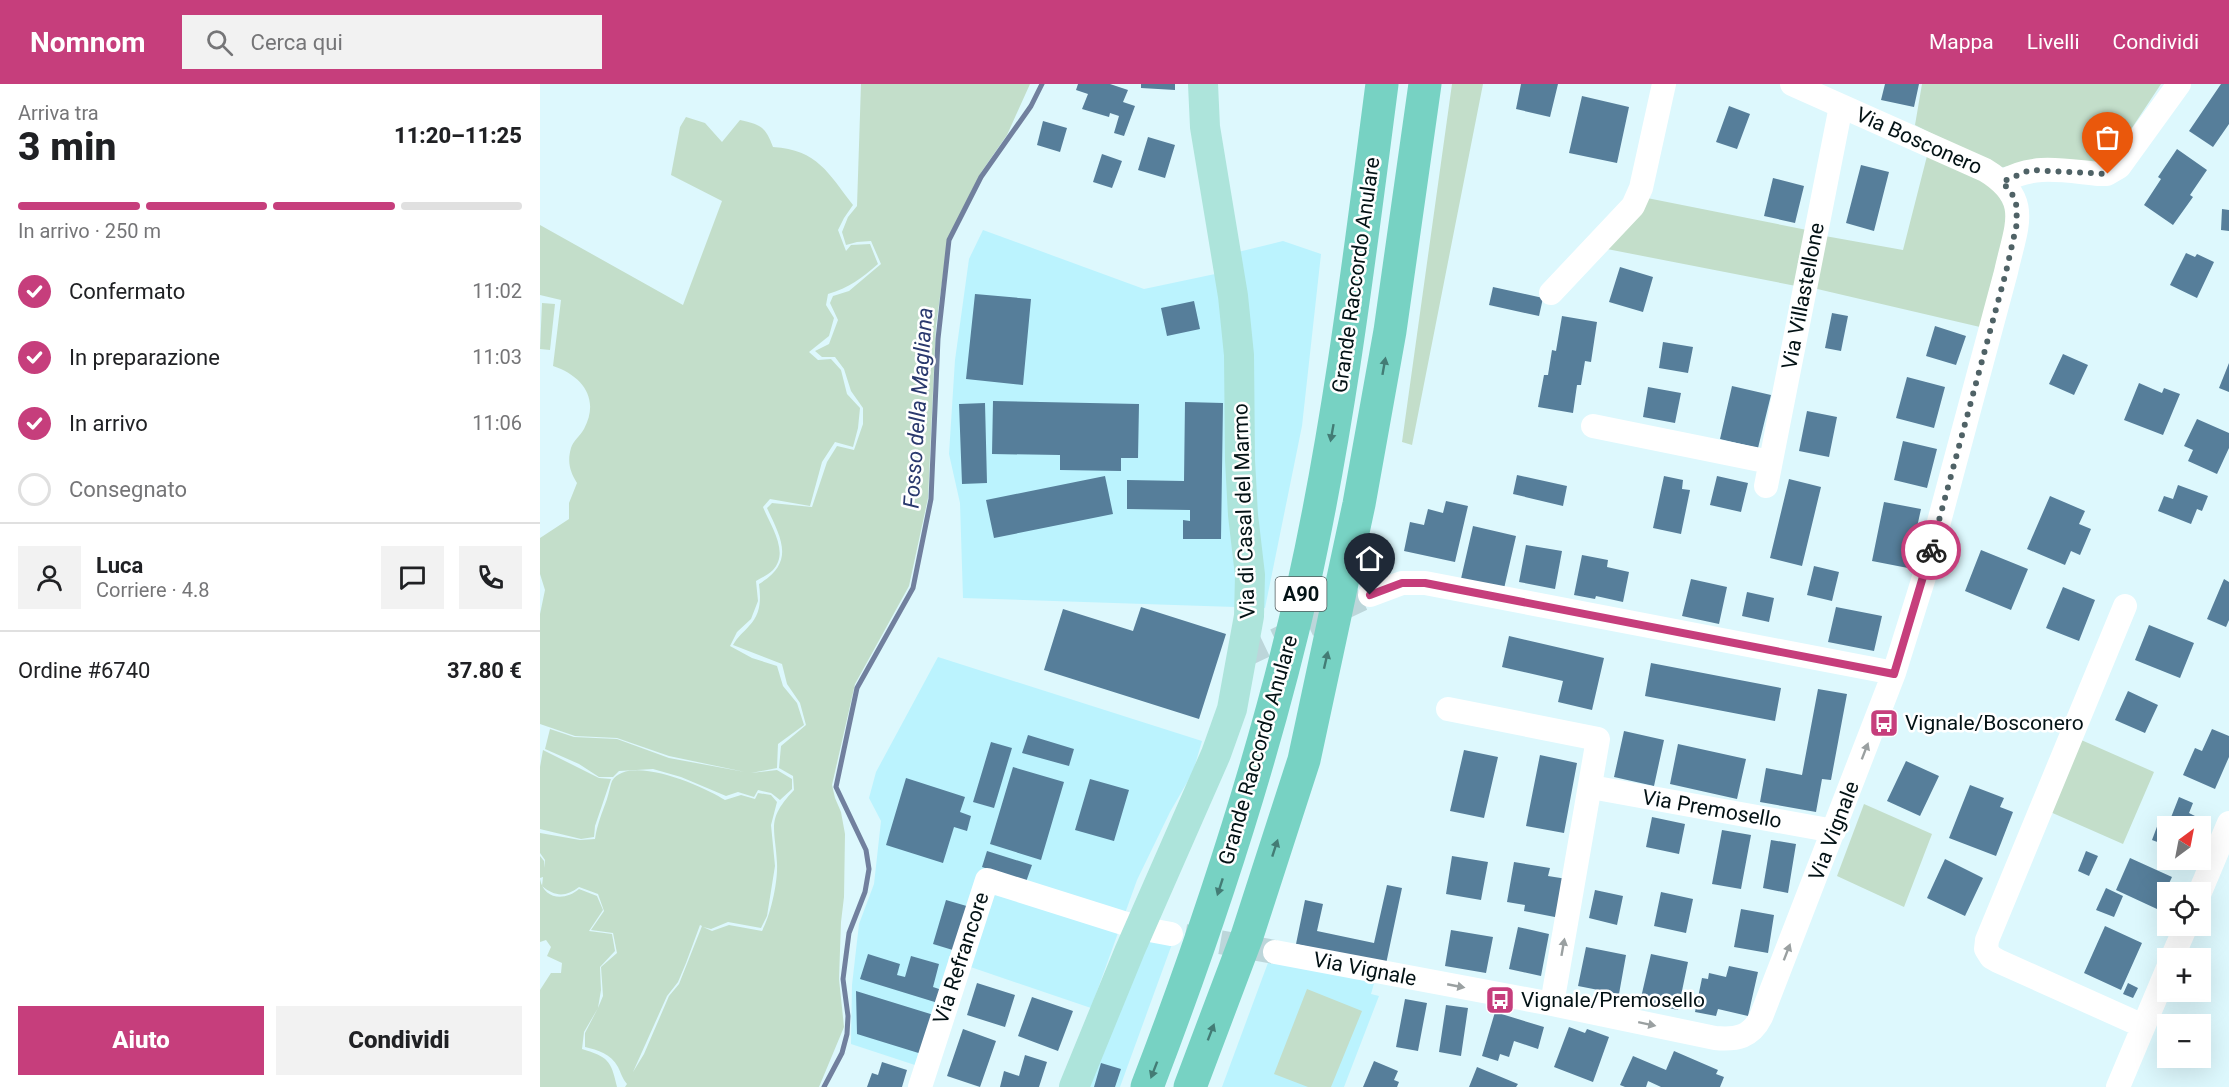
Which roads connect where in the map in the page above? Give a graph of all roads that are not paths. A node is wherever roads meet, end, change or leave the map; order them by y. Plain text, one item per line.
1 (1203, 84) edge
2 (1382, 84) edge
3 (1425, 84) edge
4 (1664, 84) edge
5 (1792, 84) edge
6 (2179, 84) edge
7 (1841, 106) junction
8 (2002, 182) junction
9 (1551, 293) dead end
10 (1593, 426) dead end
11 (1770, 462) junction
12 (1766, 486) dead end
13 (1370, 595) tunnel mouth
14 (2125, 606) dead end
15 (1894, 674) junction
16 (1448, 710) dead end
17 (1591, 787) junction
18 (2229, 822) edge
19 (1834, 831) junction
20 (2203, 882) edge
21 (1140, 928) junction
22 (1171, 934) tunnel mouth
23 (1275, 952) tunnel mouth
24 (2157, 994) edge
25 (1552, 1004) junction
26 (2143, 1026) junction
27 (920, 1087) edge
28 (1074, 1087) edge
29 (1147, 1087) edge
30 (1190, 1087) edge
31 (2118, 1087) edge

1 - 21 main road, Via di Casal del Marmo
2 -> 29 highway, Grande Raccordo Anulare / A90
30 -> 3 highway, Grande Raccordo Anulare / A90
4 - 9 street
5 - 7 street, Via Bosconero
6 - 8 street
7 - 8 street, Via Bosconero
7 - 11 street, Via Villastellone
8 - 15 street, Via Bosconero
10 - 11 street
11 - 12 street, Via Villastellone
13 - 15 street
14 - 26 street
19 -> 15 street, Via Vignale
16 - 17 street
17 - 19 street, Via Premosello
25 -> 17 street
18 - 20 street
25 -> 19 street, Via Vignale
21 - 22 street
21 - 27 street, Via Refrancore
21 - 28 main road, Via di Casal del Marmo
23 -> 25 street, Via Vignale
24 - 26 street
26 - 31 street

